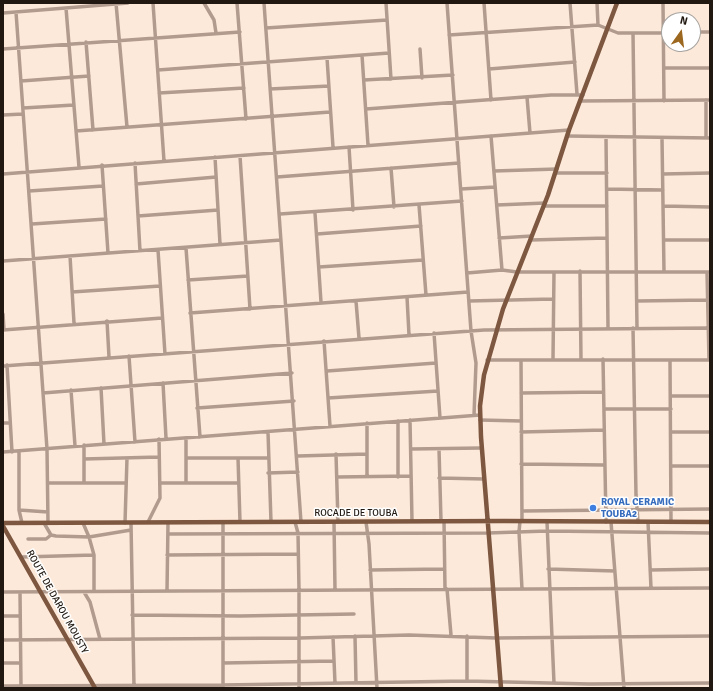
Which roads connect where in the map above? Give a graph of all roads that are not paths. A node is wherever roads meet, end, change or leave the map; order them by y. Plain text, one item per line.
1 (116, 3) edge
2 (128, 3) edge
3 (153, 3) edge
4 (204, 3) edge
5 (237, 3) edge
6 (264, 3) edge
7 (386, 3) edge
8 (447, 3) edge
9 (484, 3) edge
10 (570, 3) edge
11 (597, 3) edge
12 (617, 3) edge
13 (76, 5) edge
14 (66, 8) junction
15 (16, 12) junction
16 (3, 13) edge
17 (387, 20) junction
18 (598, 25) junction
19 (572, 26) junction
20 (266, 28) junction
21 (608, 30) junction
22 (240, 32) junction
23 (216, 33) junction
24 (633, 33) junction
25 (661, 33) edge
26 (486, 34) junction
27 (449, 35) junction
28 (155, 38) junction
29 (119, 40) junction
30 (86, 42) junction
31 (69, 44) junction
32 (18, 48) junction
33 (3, 49) edge
34 (420, 49) dead end
35 (664, 52) edge
36 (389, 53) junction
37 (362, 55) junction
38 (327, 58) junction
39 (268, 62) junction
40 (575, 62) junction
41 (242, 64) junction
42 (664, 68) junction
43 (710, 68) edge
44 (489, 69) junction
45 (158, 70) junction
46 (453, 75) junction
47 (89, 76) junction
48 (72, 77) junction
49 (422, 78) junction
50 (391, 79) junction
51 (364, 80) junction
52 (21, 81) junction
53 (329, 86) junction
54 (244, 88) junction
55 (270, 89) junction
56 (159, 93) junction
57 (577, 94) junction
58 (583, 95) junction
59 (527, 97) junction
60 (491, 100) junction
61 (708, 100) edge
62 (580, 101) junction
63 (635, 101) junction
64 (664, 101) junction
65 (454, 103) junction
66 (74, 105) junction
67 (23, 108) junction
68 (366, 109) junction
69 (330, 112) junction
70 (23, 114) junction
71 (3, 115) edge
72 (272, 116) junction
73 (246, 119) junction
74 (161, 124) junction
75 (127, 127) junction
76 (93, 130) junction
77 (569, 130) junction
78 (76, 131) junction
79 (530, 133) junction
80 (491, 136) junction
81 (567, 136) junction
82 (606, 137) junction
83 (634, 137) junction
84 (662, 138) junction
85 (708, 138) edge
86 (457, 139) junction
87 (368, 145) junction
88 (333, 147) junction
89 (349, 147) junction
90 (275, 152) junction
91 (240, 156) junction
92 (215, 157) junction
93 (164, 161) junction
94 (135, 163) junction
95 (459, 163) junction
96 (102, 165) junction
97 (79, 167) junction
98 (391, 168) junction
99 (494, 171) junction
100 (556, 171) junction
101 (28, 172) junction
102 (350, 172) junction
103 (606, 173) junction
104 (710, 173) edge
105 (3, 174) edge
106 (663, 174) junction
107 (216, 177) junction
108 (277, 177) junction
109 (136, 184) junction
110 (104, 186) junction
111 (495, 187) junction
112 (461, 189) junction
113 (606, 189) junction
114 (635, 189) junction
115 (663, 190) junction
116 (29, 191) junction
117 (462, 201) junction
118 (419, 205) junction
119 (497, 205) junction
120 (545, 205) junction
121 (607, 206) junction
122 (663, 206) junction
123 (394, 207) junction
124 (710, 207) edge
125 (218, 210) junction
126 (353, 210) junction
127 (315, 212) junction
128 (280, 214) junction
129 (138, 216) junction
130 (106, 219) junction
131 (32, 224) junction
132 (421, 226) junction
133 (317, 234) junction
134 (499, 238) junction
135 (531, 238) junction
136 (607, 238) junction
137 (281, 240) junction
138 (664, 240) junction
139 (710, 240) edge
140 (246, 243) junction
141 (220, 244) junction
142 (186, 248) junction
143 (158, 250) junction
144 (140, 251) junction
145 (108, 253) junction
146 (70, 256) junction
147 (34, 258) junction
148 (423, 260) junction
149 (3, 261) edge
150 (319, 267) junction
151 (502, 270) junction
152 (580, 271) junction
153 (607, 271) junction
154 (517, 272) junction
155 (554, 272) junction
156 (636, 272) junction
157 (664, 272) junction
158 (709, 272) edge
159 (467, 273) junction
160 (248, 276) junction
161 (188, 280) junction
162 (160, 286) junction
163 (72, 292) junction
164 (468, 292) junction
165 (426, 295) junction
166 (407, 296) junction
167 (553, 299) junction
168 (507, 300) junction
169 (708, 300) junction
170 (356, 301) junction
171 (469, 301) junction
172 (637, 301) junction
173 (321, 302) junction
174 (287, 306) junction
175 (250, 309) junction
176 (190, 313) junction
177 (3, 314) edge
178 (162, 318) junction
179 (106, 321) junction
180 (74, 323) junction
181 (39, 327) junction
182 (554, 328) junction
183 (580, 328) junction
184 (608, 328) junction
185 (635, 328) junction
186 (709, 328) edge
187 (3, 330) edge
188 (496, 330) junction
189 (471, 331) junction
190 (434, 333) junction
191 (409, 335) junction
192 (359, 338) junction
193 (324, 341) junction
194 (290, 343) junction
195 (193, 352) junction
196 (165, 354) junction
197 (129, 356) junction
198 (109, 357) junction
199 (553, 359) junction
200 (603, 359) junction
201 (487, 360) junction
202 (521, 360) junction
203 (581, 360) junction
204 (634, 360) junction
205 (710, 360) edge
206 (670, 361) junction
207 (42, 362) junction
208 (436, 363) junction
209 (5, 365) edge
210 (326, 371) junction
211 (292, 373) junction
212 (194, 381) junction
213 (163, 383) junction
214 (131, 386) junction
215 (101, 388) junction
216 (71, 390) junction
217 (438, 390) junction
218 (603, 392) junction
219 (44, 393) junction
220 (521, 393) junction
221 (3, 396) edge
222 (8, 396) junction
223 (671, 396) junction
224 (710, 396) edge
225 (328, 398) junction
226 (294, 401) junction
227 (197, 408) junction
228 (604, 409) junction
229 (634, 409) junction
230 (671, 409) junction
231 (478, 417) junction
232 (440, 418) junction
233 (410, 420) junction
234 (398, 421) junction
235 (520, 421) junction
236 (3, 423) edge
237 (10, 423) junction
238 (367, 423) junction
239 (330, 426) junction
240 (296, 429) junction
241 (604, 430) junction
242 (268, 432) junction
243 (521, 432) junction
244 (671, 432) junction
245 (710, 432) edge
246 (200, 437) junction
247 (166, 438) junction
248 (186, 438) junction
249 (159, 439) junction
250 (135, 442) junction
251 (104, 444) junction
252 (84, 445) junction
253 (75, 446) junction
254 (482, 448) junction
255 (47, 449) junction
256 (411, 449) junction
257 (439, 449) junction
258 (19, 451) junction
259 (3, 452) edge
260 (12, 452) junction
261 (336, 454) junction
262 (367, 454) junction
263 (298, 456) junction
264 (159, 457) junction
265 (127, 458) junction
266 (186, 458) junction
267 (238, 458) junction
268 (268, 458) junction
269 (84, 459) junction
270 (521, 464) junction
271 (604, 465) junction
272 (671, 466) junction
273 (710, 466) edge
274 (298, 472) junction
275 (268, 473) junction
276 (367, 476) junction
277 (410, 476) junction
278 (337, 477) junction
279 (398, 477) junction
280 (439, 478) junction
281 (484, 479) junction
282 (125, 482) junction
283 (238, 482) junction
284 (48, 483) junction
285 (84, 483) junction
286 (160, 483) junction
287 (186, 483) junction
288 (637, 509) junction
289 (672, 509) junction
290 (710, 509) edge
291 (19, 510) junction
292 (606, 510) junction
293 (522, 511) junction
294 (48, 512) junction
295 (412, 521) junction
296 (442, 521) junction
297 (487, 521) junction
298 (521, 521) junction
299 (125, 522) junction
300 (131, 522) junction
301 (148, 522) junction
302 (223, 522) junction
303 (240, 522) junction
304 (271, 522) junction
305 (295, 522) junction
306 (301, 522) junction
307 (336, 522) junction
308 (366, 522) junction
309 (547, 522) junction
310 (608, 522) junction
311 (638, 522) junction
312 (648, 522) junction
313 (671, 522) junction
314 (710, 522) edge
315 (22, 523) junction
316 (46, 523) junction
317 (83, 523) junction
318 (168, 523) junction
319 (3, 524) edge
320 (131, 530) junction
321 (444, 532) junction
322 (519, 532) junction
323 (547, 532) junction
324 (649, 532) junction
325 (222, 533) junction
326 (298, 533) junction
327 (334, 533) junction
328 (367, 533) junction
329 (488, 533) junction
330 (612, 533) junction
331 (710, 533) edge
332 (168, 534) junction
333 (51, 535) junction
334 (89, 537) junction
335 (28, 540) dead end
336 (222, 554) junction
337 (298, 554) junction
338 (94, 555) junction
339 (167, 555) junction
340 (22, 557) junction
341 (444, 569) junction
342 (548, 569) junction
343 (710, 569) edge
344 (370, 570) junction
345 (650, 570) junction
346 (615, 571) junction
347 (617, 588) junction
348 (651, 588) junction
349 (710, 588) edge
350 (446, 589) junction
351 (492, 589) junction
352 (522, 589) junction
353 (549, 589) junction
354 (299, 590) junction
355 (335, 590) junction
356 (371, 590) junction
357 (94, 591) junction
358 (132, 591) junction
359 (167, 591) junction
360 (222, 591) junction
361 (3, 592) edge
362 (20, 592) junction
363 (42, 592) junction
364 (84, 592) junction
365 (354, 614) dead end
366 (132, 615) junction
367 (300, 615) junction
368 (3, 616) edge
369 (20, 616) junction
370 (222, 616) junction
371 (374, 635) junction
372 (451, 635) junction
373 (355, 636) junction
374 (466, 636) junction
375 (710, 636) edge
376 (333, 637) junction
377 (553, 637) junction
378 (621, 637) junction
379 (222, 638) junction
380 (300, 638) junction
381 (496, 638) junction
382 (67, 639) junction
383 (100, 639) junction
384 (133, 639) junction
385 (3, 640) edge
386 (21, 640) junction
387 (334, 661) junction
388 (223, 662) junction
389 (300, 662) junction
390 (3, 663) edge
391 (20, 663) junction
392 (467, 681) junction
393 (500, 682) junction
394 (335, 683) junction
395 (356, 683) junction
396 (376, 683) junction
397 (554, 683) junction
398 (710, 683) edge
399 (3, 686) edge
400 (299, 686) edge
401 (624, 686) edge
402 (21, 687) edge
403 (48, 687) edge
404 (73, 687) edge
405 (94, 687) edge
406 (134, 687) edge
407 (223, 687) edge
408 (377, 688) edge
409 (501, 688) edge

1 - 2 street
1 - 13 street
1 - 29 street
3 - 28 street
4 - 23 street
5 - 22 street
6 - 20 street
7 - 17 street
8 - 27 street
9 - 26 street
10 - 19 street
11 - 18 street
12 - 21 main road
13 - 14 street
14 - 15 street
14 - 31 street
15 - 16 street
15 - 32 street
17 - 20 street
17 - 36 street
18 - 19 street
18 - 21 street
19 - 26 street
19 - 40 street
20 - 39 street
21 - 24 street
21 - 58 main road
22 - 23 street
22 - 41 street
23 - 28 street
24 - 25 street
24 - 63 street
26 - 27 street
26 - 44 street
27 - 46 street
28 - 29 street
28 - 45 street
29 - 30 street
29 - 75 street
30 - 31 street
30 - 47 street
31 - 32 street
31 - 48 street
32 - 33 street
32 - 52 street
34 - 49 street
35 - 42 street
36 - 37 street
36 - 50 street
37 - 38 street
37 - 51 street
38 - 39 street
38 - 53 street
39 - 41 street
39 - 55 street
40 - 44 street
40 - 57 street
41 - 45 street
41 - 54 street
42 - 43 street
42 - 64 street
44 - 60 street
45 - 56 street
46 - 49 street
46 - 65 street
47 - 48 street
47 - 76 street
48 - 52 street
48 - 66 street
49 - 50 street
50 - 51 street
51 - 68 street
52 - 67 street
53 - 55 street
53 - 69 street
54 - 56 street
54 - 73 street
55 - 72 street
56 - 74 street
57 - 58 street
57 - 59 street
58 - 62 main road
59 - 60 street
59 - 79 street
60 - 65 street
61 - 64 street
61 - 85 street
62 - 63 street
62 - 77 main road
63 - 64 street
63 - 83 street
65 - 68 street
65 - 86 street
66 - 67 street
66 - 78 street
67 - 70 street
68 - 87 street
69 - 72 street
69 - 88 street
70 - 71 street
70 - 101 street
72 - 73 street
72 - 90 street
73 - 74 street
74 - 75 street
74 - 93 street
75 - 76 street
76 - 78 street
77 - 79 street
77 - 81 main road
78 - 97 street
79 - 80 street
80 - 86 street
80 - 99 street
81 - 82 street
81 - 100 main road
82 - 83 street
82 - 103 street
83 - 84 street
83 - 114 street
84 - 85 street
84 - 106 street
86 - 87 street
86 - 95 street
87 - 89 street
88 - 89 street
88 - 90 street
89 - 102 street
90 - 91 street
90 - 108 street
91 - 92 street
91 - 140 street
92 - 93 street
92 - 107 street
93 - 94 street
94 - 96 street
94 - 109 street
95 - 98 street
95 - 112 street
96 - 97 street
96 - 110 street
97 - 101 street
98 - 102 street
98 - 123 street
99 - 100 street
99 - 111 street
100 - 103 street
100 - 120 main road
101 - 105 street
101 - 116 street
102 - 108 street
102 - 126 street
103 - 113 street
104 - 106 street
106 - 115 street
107 - 109 street
107 - 125 street
108 - 128 street
109 - 129 street
110 - 116 street
110 - 130 street
111 - 112 street
111 - 119 street
112 - 117 street
113 - 114 street
113 - 121 street
114 - 115 street
114 - 156 street
115 - 122 street
116 - 131 street
117 - 118 street
117 - 159 street
118 - 123 street
118 - 132 street
119 - 120 street
119 - 134 street
120 - 121 street
120 - 135 main road
121 - 136 street
122 - 124 street
122 - 138 street
123 - 126 street
125 - 129 street
125 - 141 street
126 - 127 street
127 - 128 street
127 - 133 street
128 - 137 street
129 - 144 street
130 - 131 street
130 - 145 street
131 - 147 street
132 - 133 street
132 - 148 street
133 - 150 street
134 - 135 street
134 - 151 street
135 - 136 street
135 - 154 main road
136 - 153 street
137 - 140 street
137 - 174 street
138 - 139 street
138 - 157 street
140 - 141 street
140 - 160 street
141 - 142 street
142 - 143 street
142 - 161 street
143 - 144 street
143 - 162 street
144 - 145 street
145 - 146 street
146 - 147 street
146 - 163 street
147 - 149 street
147 - 181 street
148 - 150 street
148 - 165 street
150 - 173 street
151 - 154 street
151 - 159 street
152 - 153 street
152 - 155 street
152 - 183 street
153 - 156 street
153 - 184 street
154 - 155 street
154 - 168 main road
155 - 167 street
156 - 157 street
156 - 172 street
157 - 158 street
158 - 169 street
159 - 164 street
160 - 161 street
160 - 175 street
161 - 176 street
162 - 163 street
162 - 178 street
163 - 180 street
164 - 165 street
164 - 171 street
165 - 166 street
166 - 170 street
166 - 191 street
167 - 168 street
167 - 182 street
168 - 171 street
168 - 188 main road
169 - 172 street
169 - 186 street
170 - 173 street
170 - 192 street
171 - 189 street
172 - 185 street
173 - 174 street
174 - 175 street
174 - 194 street
175 - 176 street
176 - 195 street
177 - 187 street
178 - 179 street
178 - 196 street
179 - 180 street
179 - 198 street
180 - 181 street
181 - 187 street
181 - 207 street
182 - 183 street
182 - 188 street
182 - 199 street
183 - 184 street
183 - 203 street
184 - 185 street
185 - 186 street
185 - 204 street
186 - 205 street
188 - 189 street
188 - 201 main road
189 - 190 street
189 - 231 street
190 - 191 street
190 - 208 street
191 - 192 street
192 - 193 street
193 - 194 street
193 - 210 street
194 - 195 street
194 - 211 street
195 - 196 street
195 - 212 street
196 - 197 street
197 - 198 street
197 - 214 street
198 - 207 street
199 - 202 street
199 - 203 street
200 - 203 street
200 - 204 street
200 - 218 street
201 - 202 street
201 - 231 main road
202 - 220 street
204 - 206 street
204 - 229 street
205 - 206 street
206 - 223 street
207 - 209 street
207 - 219 street
208 - 210 street
208 - 217 street
209 - 222 street
210 - 225 street
211 - 212 street
211 - 226 street
212 - 213 street
212 - 227 street
213 - 214 street
213 - 247 street
214 - 215 street
214 - 250 street
215 - 216 street
215 - 251 street
216 - 219 street
216 - 253 street
217 - 225 street
217 - 232 street
218 - 220 street
218 - 228 street
219 - 255 street
220 - 235 street
221 - 222 street
222 - 237 street
223 - 224 street
223 - 230 street
225 - 239 street
226 - 227 street
226 - 240 street
227 - 246 street
228 - 229 street
228 - 241 street
229 - 230 street
229 - 288 street
230 - 244 street
231 - 232 street
231 - 235 street
231 - 254 main road
232 - 233 street
233 - 234 street
233 - 256 street
234 - 238 street
234 - 279 street
235 - 243 street
236 - 237 street
237 - 260 street
238 - 239 street
238 - 262 street
239 - 240 street
240 - 242 street
240 - 263 street
241 - 243 street
241 - 271 street
242 - 246 street
242 - 268 street
243 - 270 street
244 - 245 street
244 - 272 street
246 - 248 street
247 - 248 street
247 - 249 street
248 - 266 street
249 - 250 street
249 - 264 street
250 - 251 street
251 - 252 street
252 - 253 street
252 - 269 street
253 - 255 street
254 - 257 street
254 - 281 main road
255 - 258 street
255 - 284 street
256 - 257 street
256 - 277 street
257 - 280 street
258 - 260 street
258 - 291 street
259 - 260 street
261 - 262 street
261 - 263 street
261 - 278 street
262 - 276 street
263 - 274 street
264 - 265 street
264 - 286 street
265 - 269 street
265 - 282 street
266 - 267 street
266 - 287 street
267 - 268 street
267 - 283 street
268 - 275 street
269 - 285 street
270 - 271 street
270 - 293 street
271 - 292 street
272 - 273 street
272 - 289 street
274 - 275 street
274 - 306 street
275 - 304 street
276 - 278 street
276 - 279 street
277 - 279 street
277 - 295 street
278 - 307 street
280 - 281 street
280 - 296 street
281 - 297 main road
282 - 285 street
282 - 299 street
283 - 287 street
283 - 303 street
284 - 285 street
284 - 294 street
286 - 287 street
286 - 301 street
288 - 289 street
288 - 292 street
288 - 311 street
289 - 290 street
289 - 313 street
291 - 294 street
291 - 315 street
292 - 293 street
292 - 310 street
293 - 298 street
294 - 316 street
295 - 296 main road, ROCADE DE TOUBA
295 - 308 main road, ROCADE DE TOUBA
296 - 297 main road, ROCADE DE TOUBA
296 - 321 street
297 - 298 main road, ROCADE DE TOUBA
297 - 329 main road
298 - 309 main road, ROCADE DE TOUBA
298 - 322 street
299 - 300 main road, ROCADE DE TOUBA
299 - 317 main road, ROCADE DE TOUBA
300 - 301 main road, ROCADE DE TOUBA
300 - 320 street
301 - 318 main road, ROCADE DE TOUBA
302 - 303 main road, ROCADE DE TOUBA
302 - 318 main road, ROCADE DE TOUBA
302 - 325 street
303 - 304 main road, ROCADE DE TOUBA
304 - 305 main road, ROCADE DE TOUBA
305 - 306 main road, ROCADE DE TOUBA
305 - 326 street
306 - 307 main road, ROCADE DE TOUBA
307 - 308 main road, ROCADE DE TOUBA
307 - 327 street
308 - 328 street
309 - 310 main road, ROCADE DE TOUBA
309 - 323 street
310 - 311 main road, ROCADE DE TOUBA
310 - 330 street
311 - 312 main road, ROCADE DE TOUBA
312 - 313 main road, ROCADE DE TOUBA
312 - 324 street
313 - 314 main road, ROCADE DE TOUBA
315 - 316 main road, ROCADE DE TOUBA
315 - 319 main road, ROCADE DE TOUBA
316 - 317 main road, ROCADE DE TOUBA
316 - 333 street
317 - 334 street
318 - 332 street
319 - 340 main road, ROUTE DE DAROU MOUSTY
320 - 334 street
320 - 358 street
321 - 328 street
321 - 329 street
321 - 341 street
322 - 323 street
322 - 329 street
322 - 352 street
323 - 330 street
323 - 342 street
324 - 330 street
324 - 331 street
324 - 345 street
325 - 326 street
325 - 332 street
325 - 336 street
326 - 327 street
326 - 337 street
327 - 328 street
327 - 355 street
328 - 344 street
329 - 351 main road
330 - 346 street
332 - 339 street
333 - 334 street
333 - 335 street
334 - 338 street
336 - 337 street
336 - 339 street
336 - 360 street
337 - 354 street
338 - 340 street
338 - 357 street
339 - 359 street
340 - 363 main road, ROUTE DE DAROU MOUSTY
341 - 344 street
341 - 350 street
342 - 346 street
342 - 353 street
343 - 345 street
344 - 356 street
345 - 348 street
346 - 347 street
347 - 348 street
347 - 353 street
347 - 378 street
348 - 349 street
350 - 351 street
350 - 356 street
350 - 372 street
351 - 352 street
351 - 381 main road
352 - 353 street
353 - 377 street
354 - 355 street
354 - 360 street
354 - 367 street
355 - 356 street
356 - 371 street
357 - 358 street
357 - 364 street
358 - 359 street
358 - 366 street
359 - 360 street
360 - 370 street
361 - 362 street
362 - 363 street
362 - 369 street
363 - 364 street
363 - 382 main road, ROUTE DE DAROU MOUSTY
364 - 383 street
365 - 367 street
366 - 370 street
366 - 384 street
367 - 370 street
367 - 380 street
368 - 369 street
369 - 386 street
370 - 379 street
371 - 372 street
371 - 373 street
371 - 396 street
372 - 374 street
373 - 376 street
373 - 395 street
374 - 381 street
374 - 392 street
375 - 378 street
376 - 380 street
376 - 387 street
377 - 378 street
377 - 381 street
377 - 397 street
378 - 401 street
379 - 380 street
379 - 384 street
379 - 388 street
380 - 389 street
381 - 393 main road
382 - 383 street
382 - 386 street
382 - 405 main road, ROUTE DE DAROU MOUSTY
383 - 384 street
384 - 406 street
385 - 386 street
386 - 391 street
387 - 389 street
387 - 394 street
388 - 389 street
388 - 407 street
389 - 400 street
390 - 391 street
391 - 402 street
392 - 393 street
392 - 396 street
393 - 397 street
393 - 409 main road
394 - 395 street
394 - 400 street
395 - 396 street
396 - 408 street
397 - 401 street
398 - 401 street
399 - 402 street
400 - 407 street
402 - 403 street
403 - 404 street
404 - 405 street
405 - 406 street
406 - 407 street

